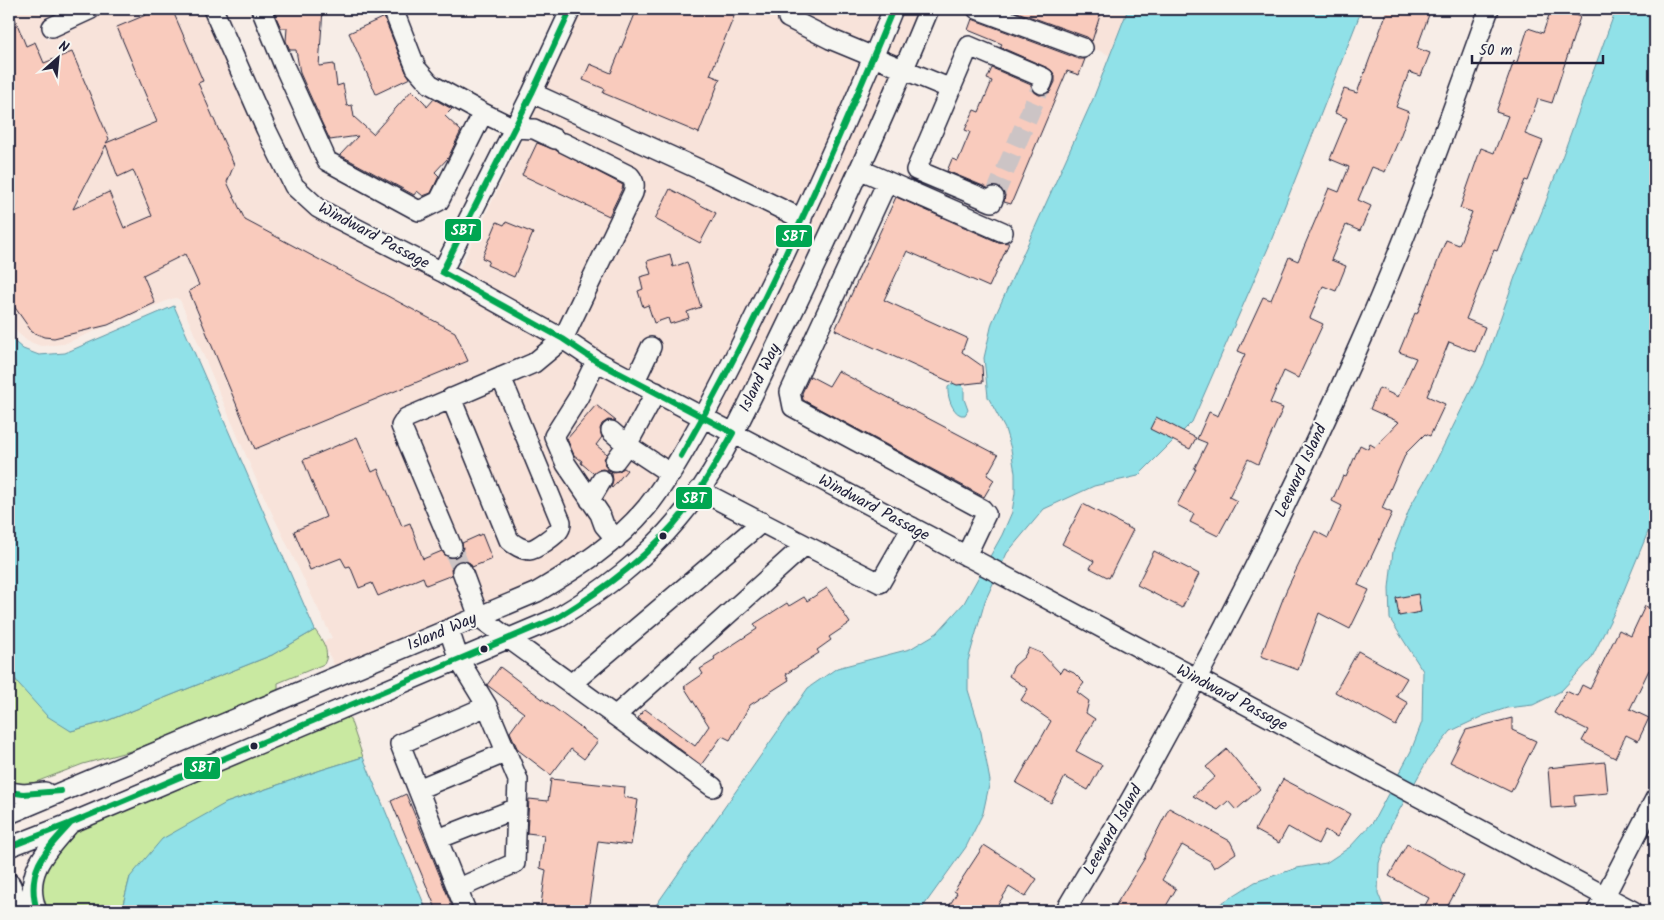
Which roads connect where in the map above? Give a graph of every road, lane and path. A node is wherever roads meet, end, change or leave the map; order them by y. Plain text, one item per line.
1 (91, 9) edge
2 (213, 9) edge
3 (261, 9) edge
4 (393, 9) edge
5 (571, 9) edge
6 (893, 9) edge
7 (929, 9) edge
8 (977, 9) edge
9 (1489, 9) edge
10 (788, 18) dead end
11 (52, 27) dead end
12 (1083, 48) dead end
13 (874, 57) junction
14 (904, 70) junction
15 (1042, 84) dead end
16 (951, 89) junction
17 (532, 94) junction
18 (483, 113) junction
19 (514, 128) junction
20 (859, 170) junction
21 (887, 182) junction
22 (994, 197) dead end
23 (802, 219) junction
24 (1003, 232) dead end
25 (442, 272) junction
26 (563, 339) junction
27 (651, 347) dead end
28 (596, 361) junction
29 (501, 377) junction
30 (635, 381) junction
31 (656, 392) junction
32 (450, 398) junction
33 (704, 417) junction
34 (611, 431) dead end
35 (733, 432) junction
36 (627, 445) junction
37 (616, 461) dead end
38 (671, 474) junction
39 (602, 480) dead end
40 (699, 490) junction
41 (590, 500) junction
42 (762, 522) junction
43 (912, 527) junction
44 (616, 539) junction
45 (805, 545) junction
46 (452, 547) tunnel mouth
47 (973, 559) junction
48 (462, 571) tunnel mouth
49 (479, 617) junction
50 (450, 630) junction
51 (509, 639) junction
52 (459, 660) junction
53 (1196, 679) junction
54 (571, 684) junction
55 (487, 706) junction
56 (616, 716) junction
57 (507, 752) junction
58 (713, 787) dead end
59 (418, 790) junction
60 (61, 791) junction
61 (9, 792) edge
62 (1655, 799) edge
63 (517, 808) junction
64 (9, 814) edge
65 (71, 823) junction
66 (438, 839) junction
67 (9, 847) edge
68 (9, 885) edge
69 (457, 889) junction
70 (1601, 904) edge
71 (20, 911) edge
72 (37, 911) edge
73 (466, 911) edge
74 (1065, 911) edge
75 (1634, 911) edge

1 - 11 street
2 - 25 street, Windward Passage
3 - 18 street
4 - 18 street
5 - 17 street
6 - 13 street, Island Way
7 - 14 street, Island Way
8 - 12 street
9 - 53 street, Leeward Island
10 - 13 street
13 - 14 street
13 - 23 street, Island Way
14 - 16 street
14 - 20 street, Island Way
15 - 16 street
16 - 22 street
17 - 19 street
17 - 23 street
18 - 19 street
19 - 25 street
19 - 26 street
20 - 21 street
20 - 35 street, Island Way
21 - 24 street
21 - 47 street
23 - 33 street, Island Way
25 - 26 street, Windward Passage
26 - 28 street, Windward Passage
26 - 29 street
27 - 30 street
28 - 30 street, Windward Passage
28 - 41 street
29 - 32 street
29 - 32 street
30 - 31 street, Windward Passage
31 - 33 street, Windward Passage
31 - 36 street
32 - 46 street
33 - 35 street, Windward Passage
33 - 38 street, Island Way
34 - 36 street
35 - 40 street, Island Way
35 - 43 street, Windward Passage
36 - 37 street
36 - 38 street
38 - 44 street, Island Way
39 - 41 street
40 - 42 street
40 - 51 street, Island Way
41 - 44 street
42 - 45 street
42 - 54 street
43 - 45 street
43 - 47 street, Windward Passage
44 - 49 street, Island Way
45 - 56 street
47 - 53 street, Windward Passage
48 - 49 street
49 - 50 street, Island Way
49 - 51 street
50 - 52 street
50 - 60 street, Island Way
51 - 52 street, Island Way
51 - 54 street
52 - 55 street
52 - 65 street, Island Way
53 - 70 street, Windward Passage
53 - 74 street, Leeward Island
54 - 56 street
55 - 57 street
55 - 59 street
56 - 58 street
57 - 59 street
57 - 63 street
59 - 66 street
60 - 61 street
60 - 64 street, Island Way
62 - 70 street
63 - 66 street
63 - 69 street
65 - 67 street, Island Way
65 - 72 street
66 - 69 street
68 - 71 main road
69 - 73 street
70 - 75 street, Windward Passage

